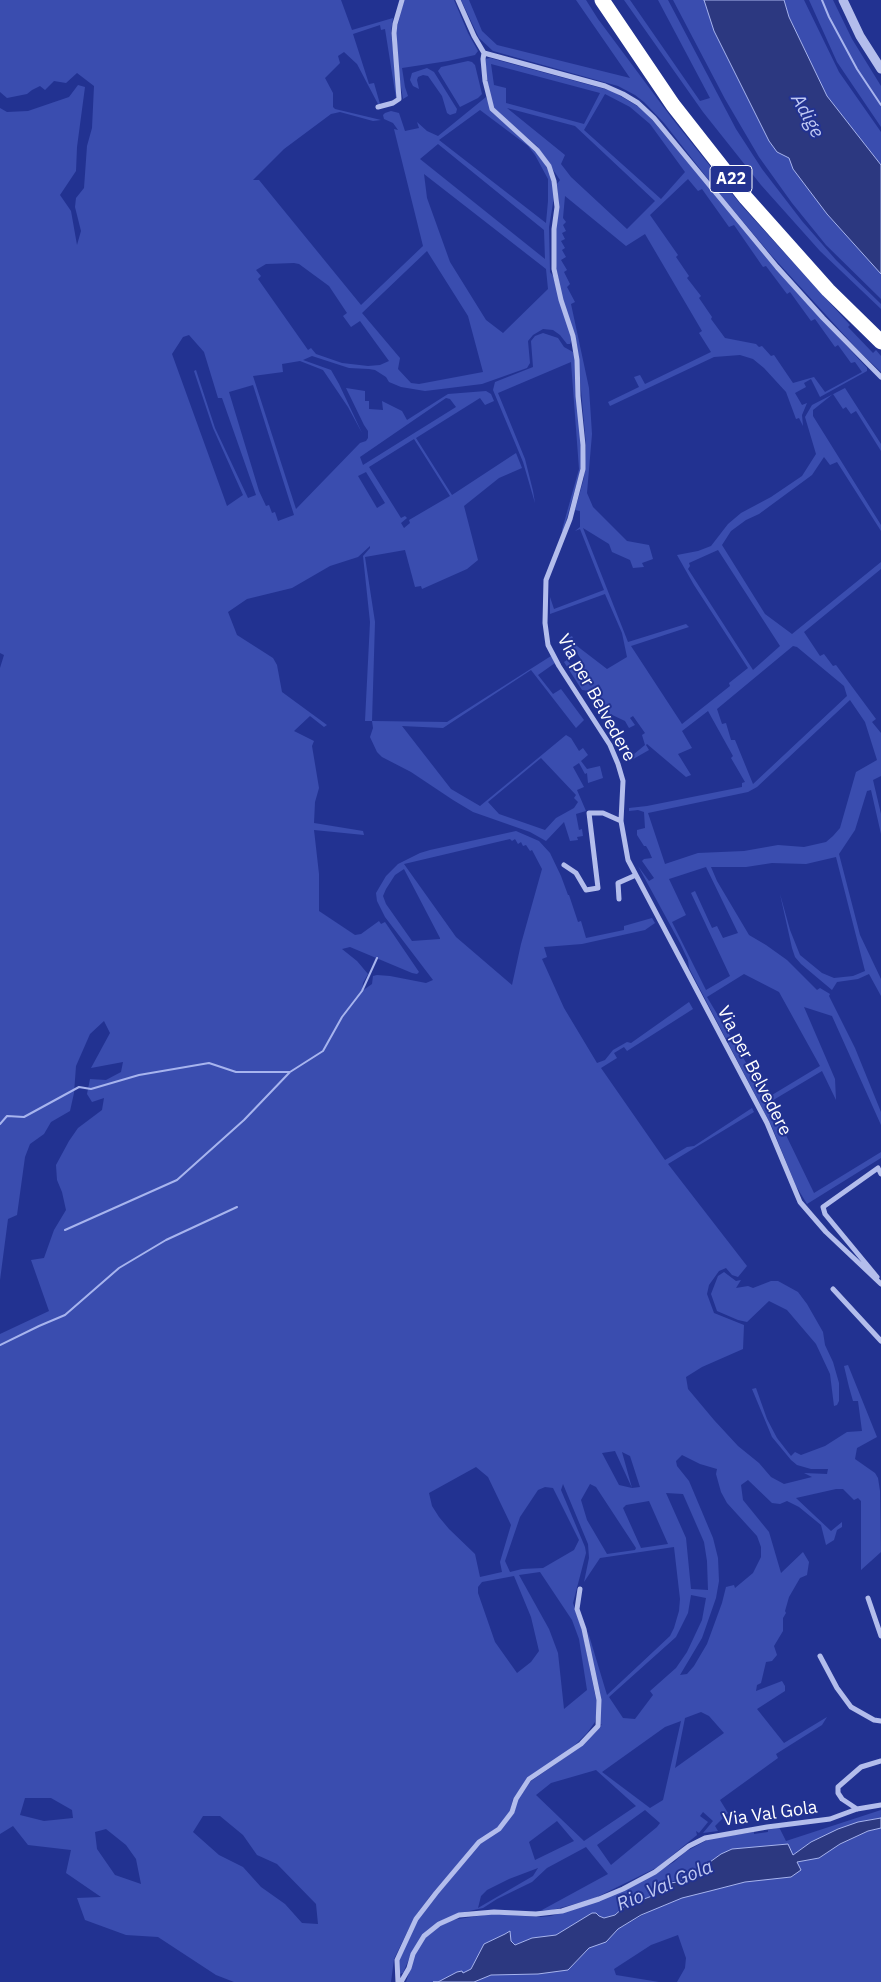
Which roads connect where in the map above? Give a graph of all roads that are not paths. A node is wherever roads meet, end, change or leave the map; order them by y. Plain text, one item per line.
1 (402, 0) edge
2 (458, 0) edge
3 (602, 0) edge
4 (613, 0) edge
5 (843, 0) edge
6 (484, 53) junction
7 (881, 69) edge
8 (378, 107) dead end
9 (881, 328) edge
10 (881, 342) edge
11 (881, 377) edge
12 (620, 821) junction
13 (564, 865) dead end
14 (636, 875) junction
15 (619, 899) dead end
16 (881, 1174) edge
17 (881, 1283) edge
18 (833, 1289) dead end
19 (881, 1341) edge
20 (580, 1589) dead end
21 (868, 1598) dead end
22 (881, 1636) edge
23 (820, 1656) dead end
24 (881, 1721) edge
25 (881, 1761) edge
26 (881, 1805) edge
27 (857, 1808) junction
28 (400, 1982) edge

1 - 8 street
2 - 6 street
3 - 10 highway, A22
4 - 9 highway, A22
5 - 7 street
6 - 11 street
6 - 12 street, Via per Belvedere
12 - 13 street
12 - 14 street, Via per Belvedere
14 - 15 street
14 - 17 street, Via per Belvedere
16 - 17 street, Via per Belvedere
18 - 19 street
20 - 28 street
21 - 22 street
23 - 24 street
25 - 27 street
26 - 27 street, Via Val Gola
27 - 28 street, Via Val Gola

